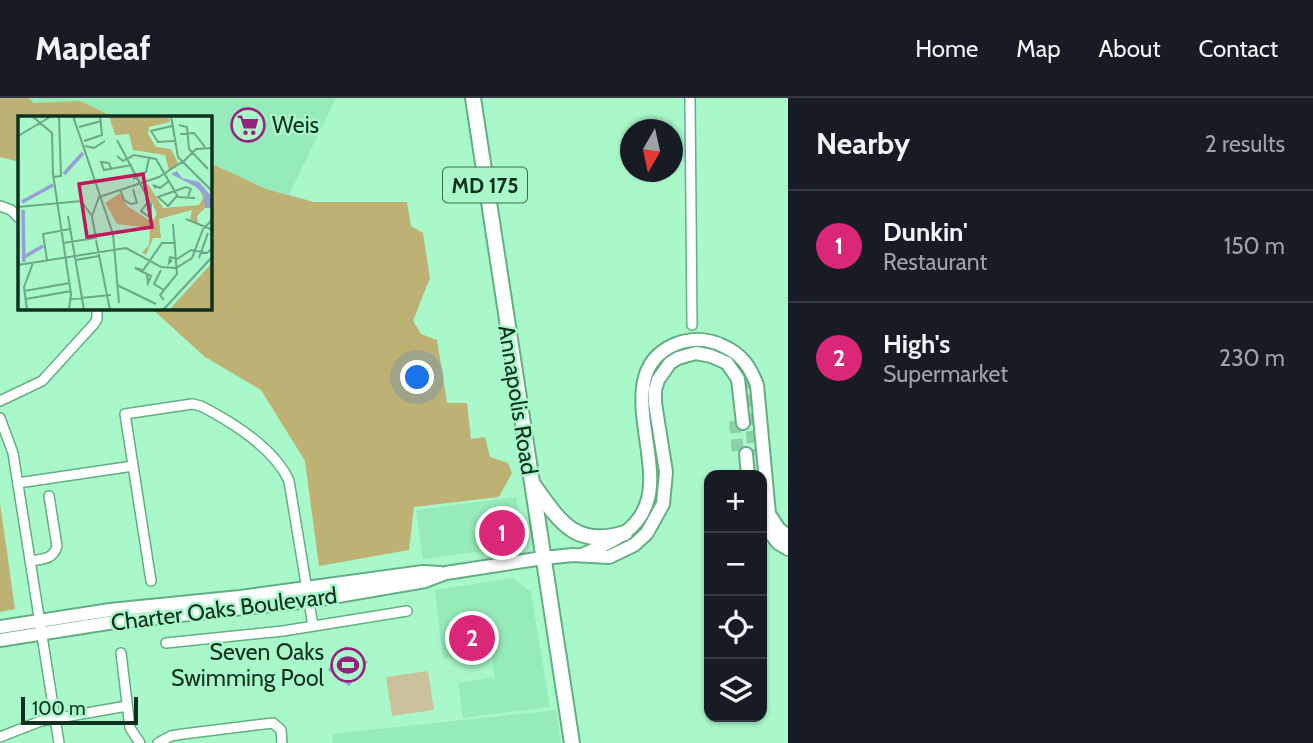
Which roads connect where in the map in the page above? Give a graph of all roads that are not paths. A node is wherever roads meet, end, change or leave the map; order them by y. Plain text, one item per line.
1 (472, 98) edge
2 (690, 98) edge
3 (0, 206) edge
4 (18, 217) edge
5 (97, 310) edge
6 (692, 325) dead end
7 (0, 401) edge
8 (0, 418) edge
9 (739, 422) tunnel mouth
10 (746, 455) junction
11 (133, 466) junction
12 (742, 470) edge
13 (748, 470) edge
14 (753, 470) edge
15 (531, 482) junction
16 (18, 483) junction
17 (49, 496) dead end
18 (767, 529) edge
19 (625, 533) junction
20 (788, 536) edge
21 (788, 549) edge
22 (578, 557) junction
23 (543, 558) junction
24 (30, 561) junction
25 (151, 581) dead end
26 (307, 595) junction
27 (407, 611) dead end
28 (0, 626) edge
29 (40, 626) junction
30 (313, 626) junction
31 (0, 640) edge
32 (166, 643) dead end
33 (121, 653) dead end
34 (127, 706) junction
35 (54, 718) junction
36 (0, 737) edge
37 (59, 743) edge
38 (140, 743) edge
39 (158, 743) edge
40 (282, 743) edge
41 (572, 743) edge

1 - 15 main road, Annapolis Road / MD 175
2 - 6 street
3 - 4 street
5 - 7 street
8 - 16 street
9 - 22 street, Charter Oaks Boulevard
10 - 12 street
10 - 13 street
10 - 14 street
11 - 16 street
11 - 25 street
11 - 26 street
15 - 19 main road
15 - 23 main road, Annapolis Road / MD 175
16 - 24 street
17 - 24 street
18 - 21 street
19 - 20 street
19 - 22 street
22 - 23 street, Charter Oaks Boulevard
23 - 26 street, Charter Oaks Boulevard
23 - 41 main road, Annapolis Road / MD 175
24 - 29 street
26 - 29 street, Charter Oaks Boulevard
26 - 30 street
27 - 30 street
28 - 29 street, Charter Oaks Boulevard
29 - 31 street, Charter Oaks Boulevard
29 - 35 street
30 - 32 street
33 - 34 street
34 - 35 street
34 - 38 street
35 - 36 street
35 - 37 street
39 - 40 street

